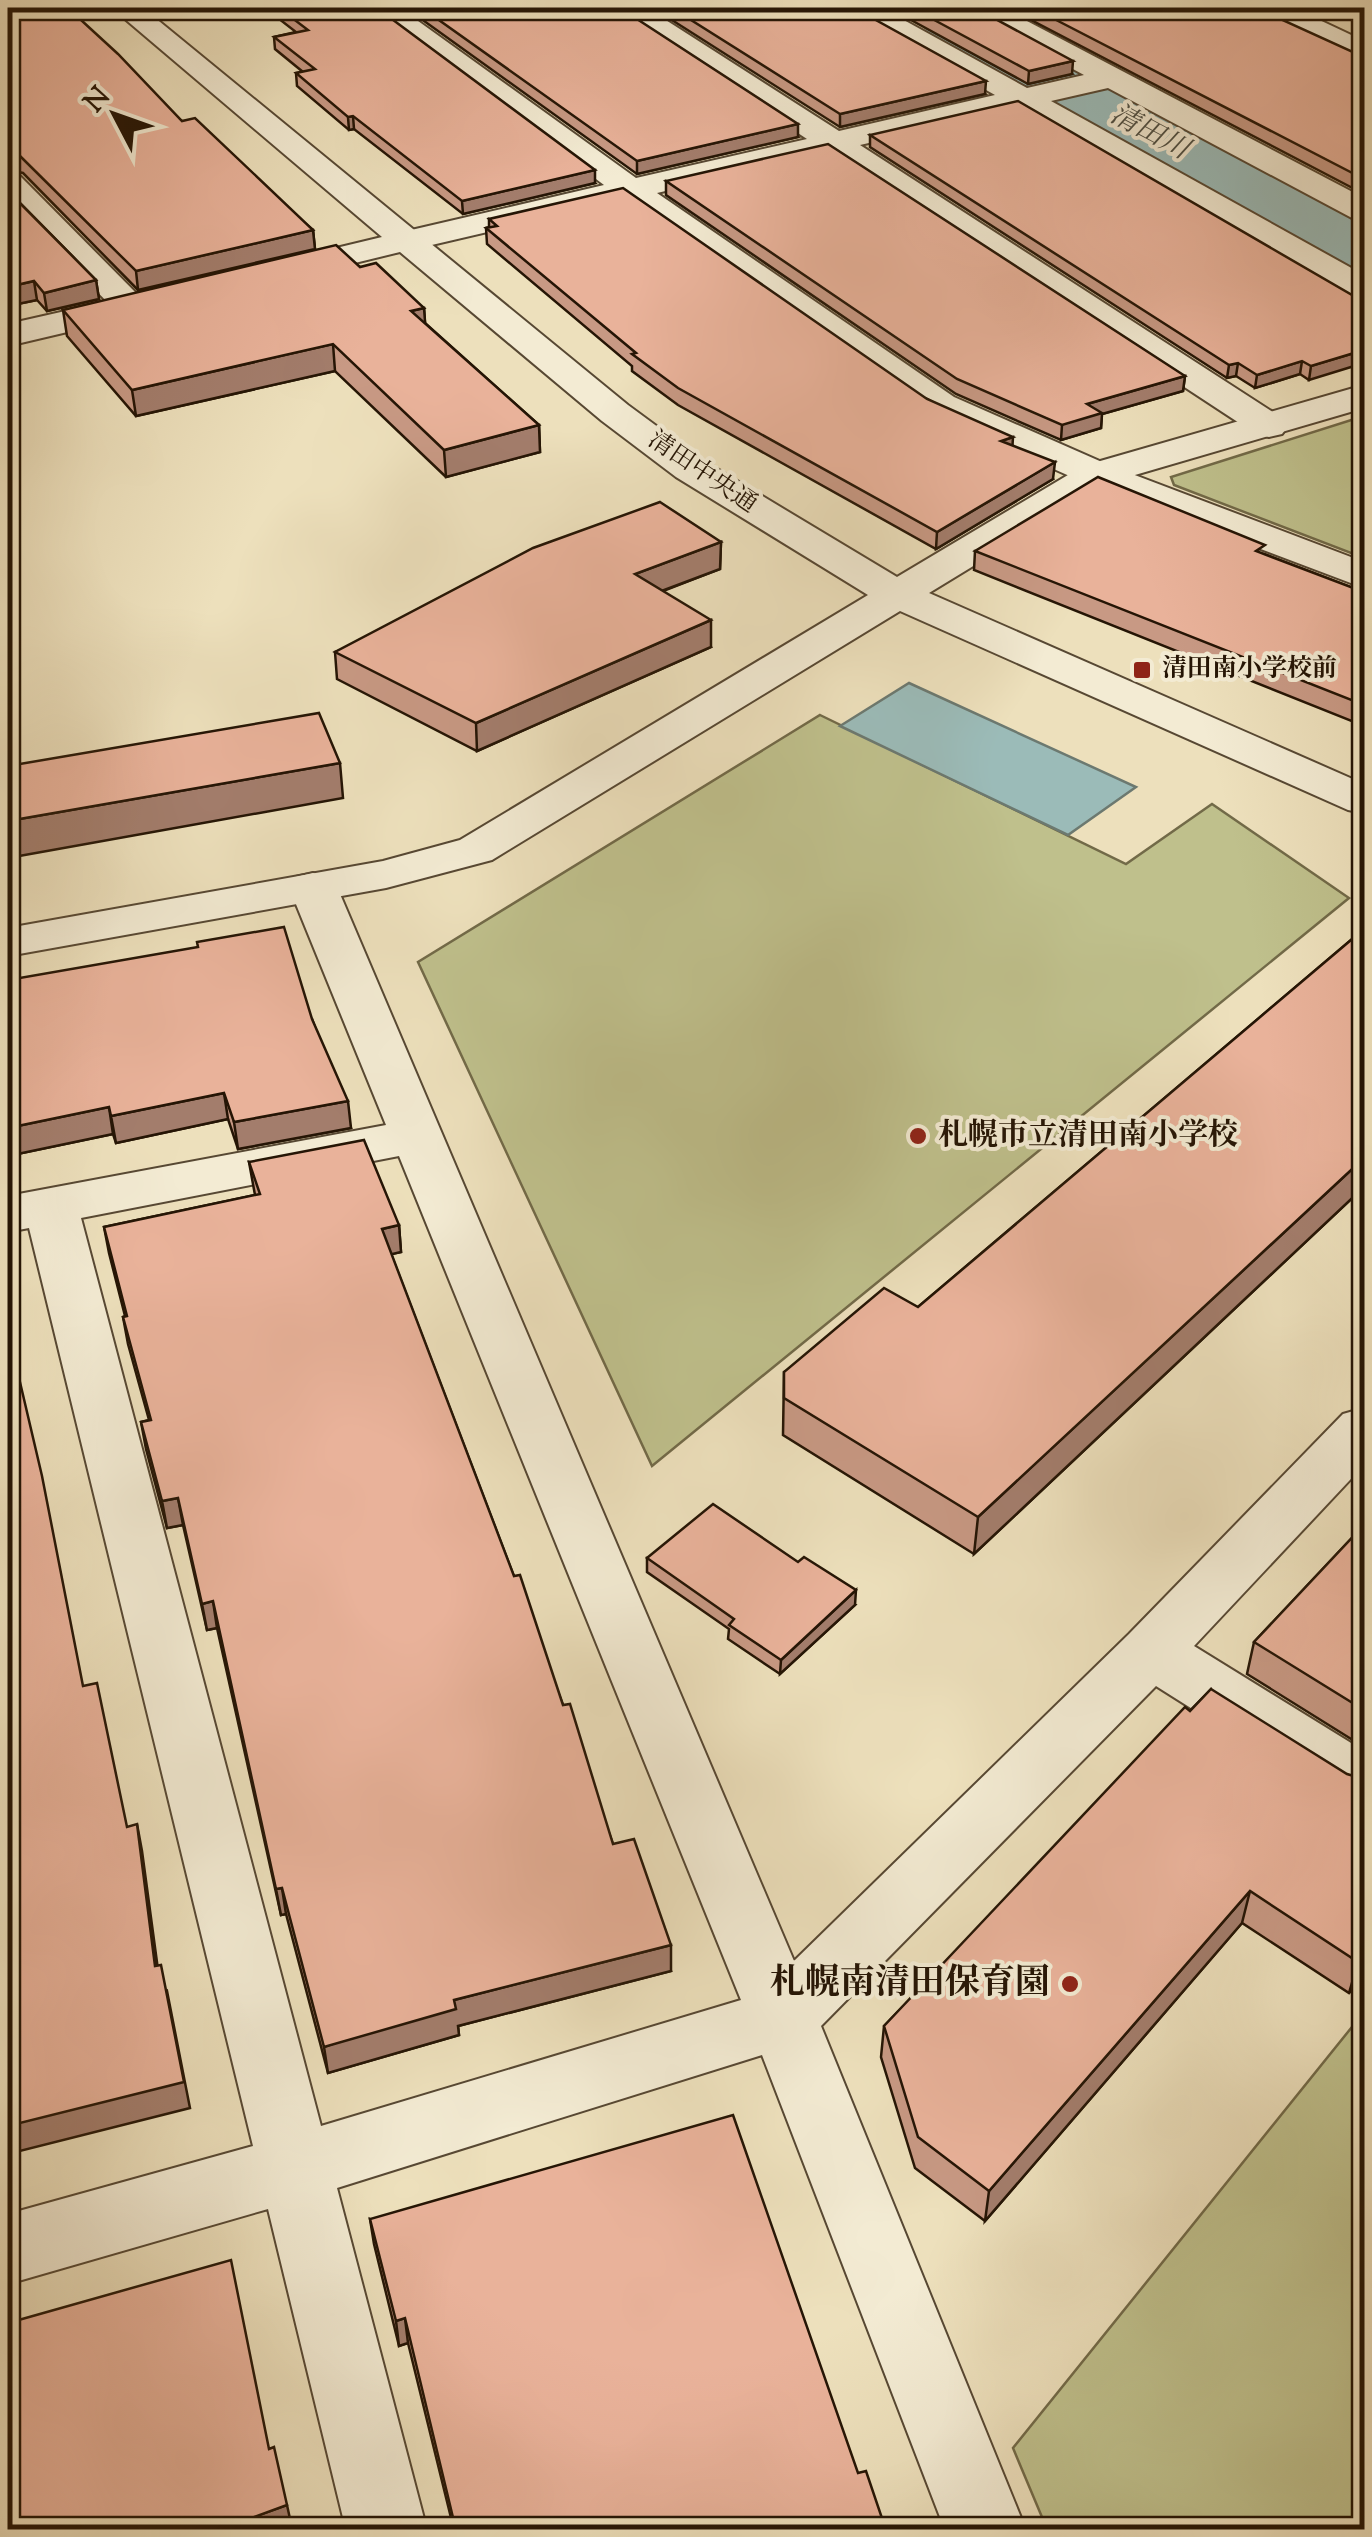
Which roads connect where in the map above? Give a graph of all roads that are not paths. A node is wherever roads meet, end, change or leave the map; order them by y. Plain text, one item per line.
1 (126, 8) edge
2 (382, 8) edge
3 (628, 8) edge
4 (860, 8) edge
5 (981, 8) edge
6 (1272, 8) edge
7 (1364, 52) edge
8 (1101, 80) junction
9 (1032, 96) junction
10 (832, 140) junction
11 (628, 188) junction
12 (15, 200) edge
13 (1364, 211) edge
14 (406, 241) junction
15 (241, 280) edge
16 (1364, 289) edge
17 (168, 298) edge
18 (131, 307) junction
19 (8, 335) edge
20 (1364, 396) edge
21 (1269, 426) junction
22 (1097, 474) junction
23 (1364, 576) edge
24 (896, 594) junction
25 (1364, 800) edge
26 (313, 887) junction
27 (8, 942) edge
28 (414, 1136) junction
29 (29, 1210) edge
30 (1364, 1429) edge
31 (1151, 1651) junction
32 (1364, 1784) edge
33 (783, 2018) junction
34 (297, 2167) junction
35 (8, 2249) edge
36 (387, 2530) edge
37 (986, 2530) edge

1 - 14 street, 清田中央通
2 - 11 street
3 - 10 street
4 - 9 street
5 - 8 street
6 - 7 street
8 - 9 street
8 - 13 street
9 - 10 street
9 - 16 street
10 - 11 street
10 - 21 street
11 - 14 street
11 - 22 street
12 - 18 street
14 - 15 street
14 - 24 street, 清田中央通
17 - 18 street
18 - 19 street
20 - 21 street
21 - 22 street
22 - 23 street
22 - 24 street
24 - 25 street, 清田中央通
24 - 26 street
26 - 27 street
26 - 28 street
28 - 29 street
28 - 33 street
29 - 34 street
30 - 31 street
31 - 32 street
31 - 33 street
33 - 34 street
33 - 37 street
34 - 35 street
34 - 36 street

